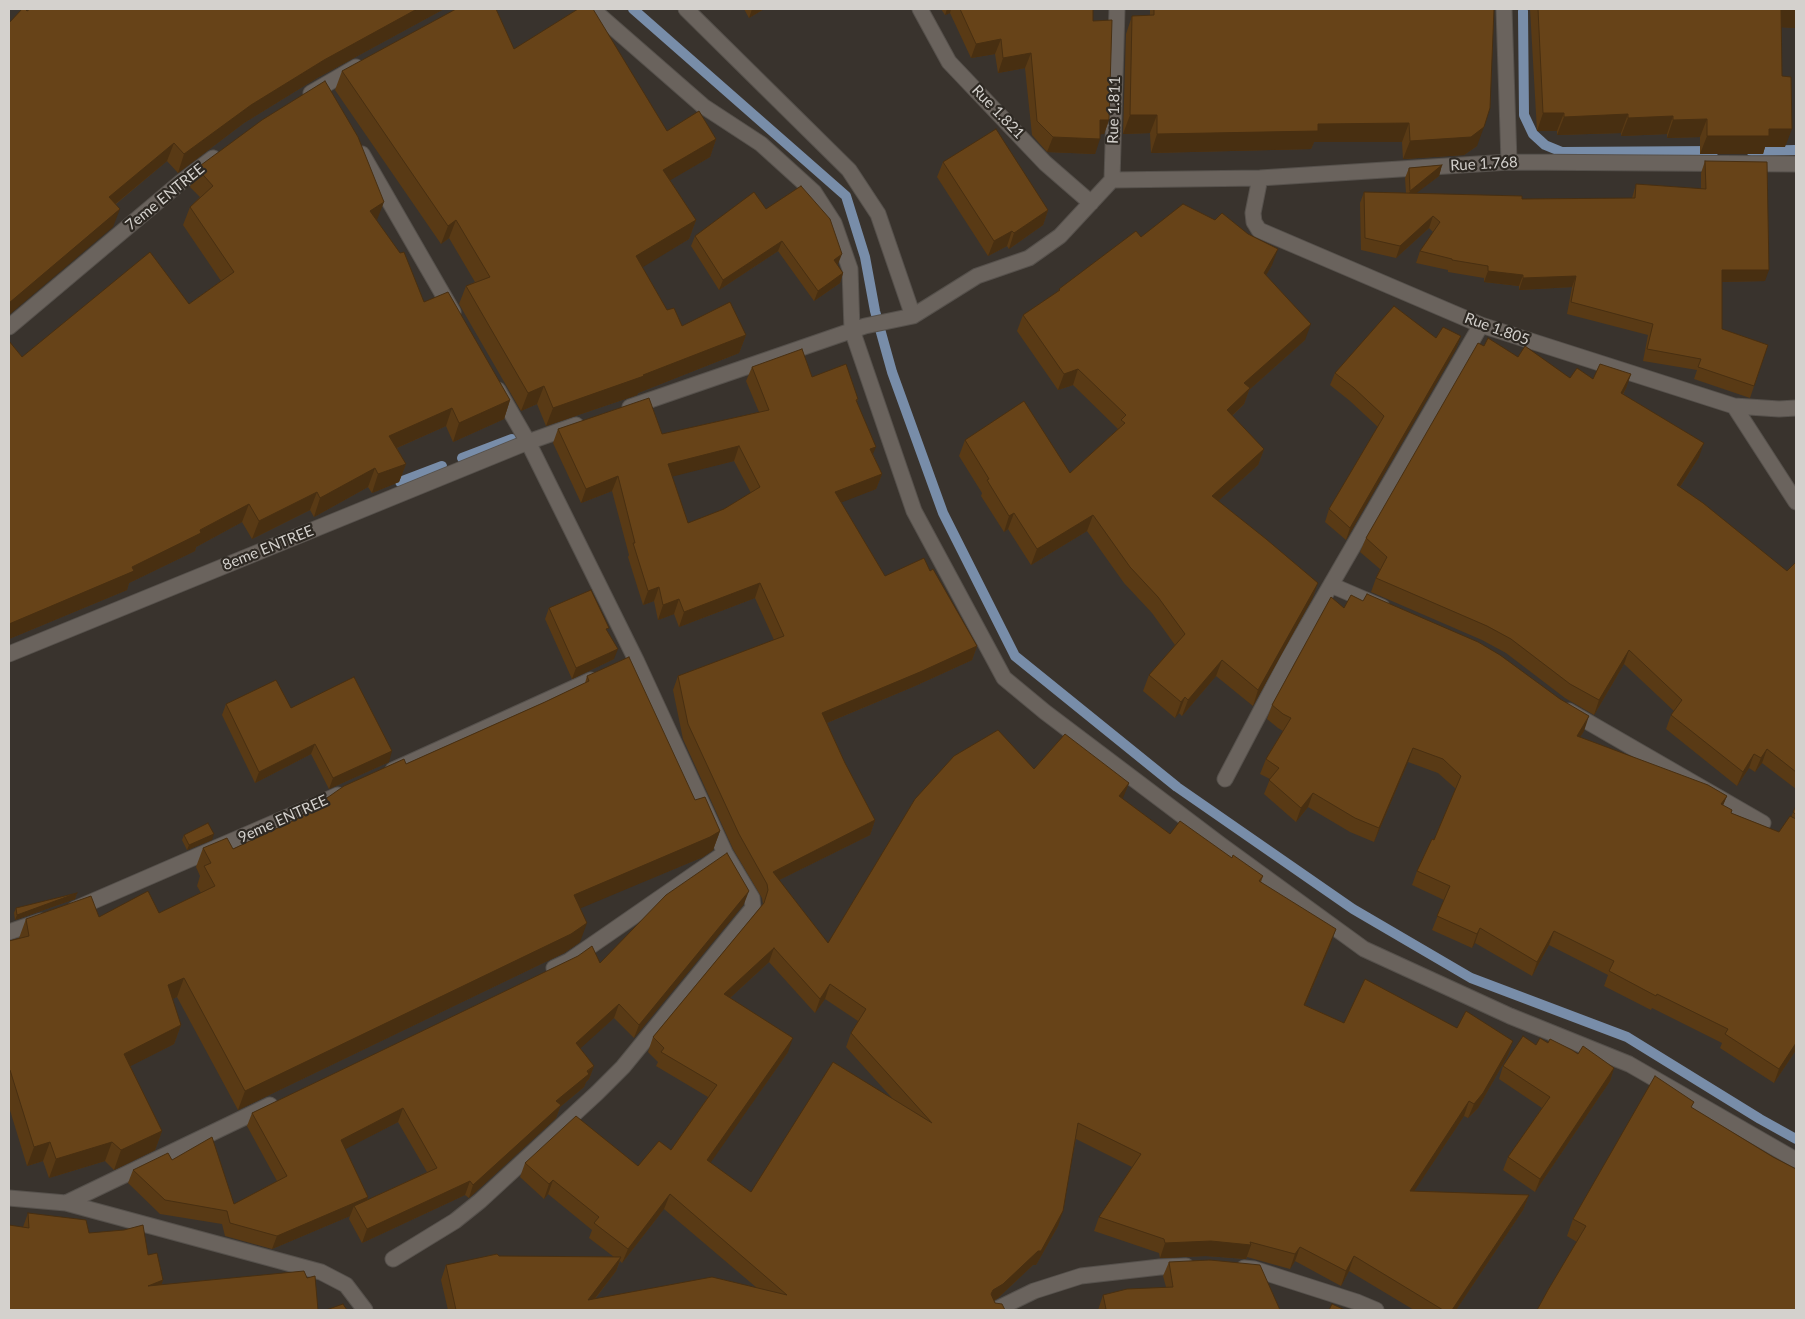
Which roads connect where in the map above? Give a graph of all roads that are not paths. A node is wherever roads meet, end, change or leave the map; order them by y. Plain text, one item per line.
1 (592, 9) edge
2 (686, 9) edge
3 (920, 9) edge
4 (1117, 9) edge
5 (1504, 9) edge
6 (372, 59) edge
7 (322, 86) junction
8 (298, 101) edge
9 (332, 103) edge
10 (357, 145) edge
11 (227, 148) edge
12 (1509, 162) junction
13 (1796, 164) edge
14 (1260, 178) junction
15 (1112, 180) junction
16 (1091, 203) junction
17 (913, 316) junction
18 (459, 323) edge
19 (1481, 325) junction
20 (9, 327) edge
21 (859, 328) junction
22 (488, 374) edge
23 (1734, 406) junction
24 (1796, 408) edge
25 (620, 410) edge
26 (593, 420) edge
27 (528, 442) junction
28 (1796, 502) edge
29 (1331, 585) junction
30 (1394, 612) edge
31 (9, 654) edge
32 (600, 676) edge
33 (1560, 706) edge
34 (378, 777) edge
35 (1225, 779) dead end
36 (351, 789) edge
37 (1763, 823) edge
38 (725, 853) junction
39 (9, 932) edge
40 (542, 974) edge
41 (282, 1099) edge
42 (1796, 1160) edge
43 (9, 1198) edge
44 (66, 1203) junction
45 (394, 1259) dead end
46 (1204, 1265) edge
47 (1234, 1267) edge
48 (365, 1310) edge
49 (995, 1310) edge
50 (1376, 1310) edge

1 - 21 street
2 - 17 street
3 - 16 street, Rue 1.821
4 - 15 street, Rue 1.811
5 - 12 street
6 - 7 street
7 - 8 street
7 - 9 street
10 - 18 street
11 - 20 street, 7eme ENTREE
12 - 13 street, Rue 1.768
12 - 14 street, Rue 1.768
14 - 15 street, Rue 1.768
14 - 19 street, Rue 1.805
15 - 16 street
16 - 17 street
17 - 21 street
19 - 23 street, Rue 1.805
19 - 29 street
21 - 25 street
21 - 42 street
22 - 27 street
23 - 24 street, Rue 1.805
23 - 28 street
26 - 27 street, 8eme ENTREE
27 - 31 street, 8eme ENTREE
27 - 38 street
29 - 30 street
29 - 35 street
32 - 34 street
33 - 37 street
36 - 39 street, 9eme ENTREE
38 - 40 street
38 - 45 street
41 - 44 street
43 - 44 street
44 - 48 street
46 - 49 street
47 - 50 street

